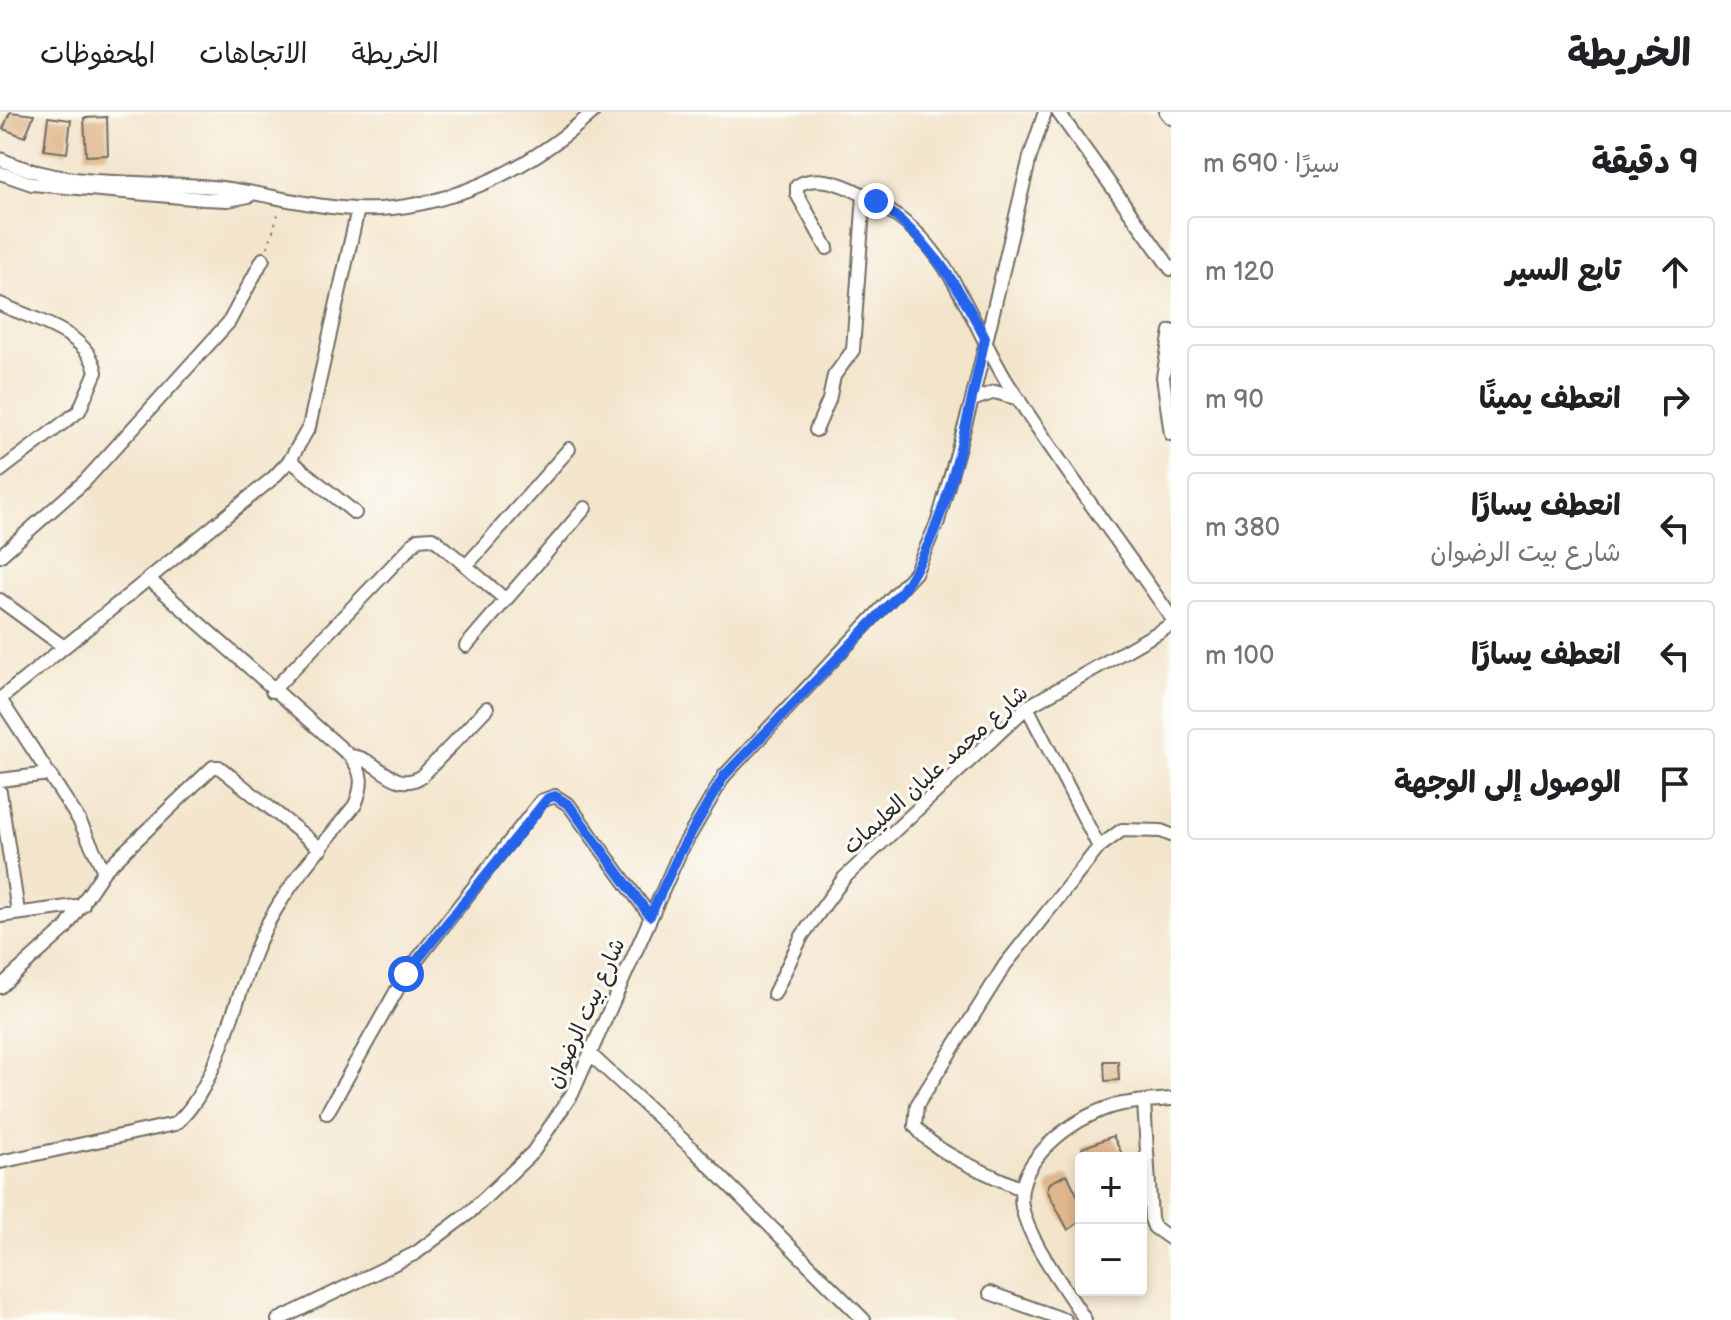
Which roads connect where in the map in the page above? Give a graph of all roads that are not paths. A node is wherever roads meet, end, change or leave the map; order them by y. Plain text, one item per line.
1 (593, 112) edge
2 (1045, 112) edge
3 (1058, 112) edge
4 (1166, 112) edge
5 (1171, 118) edge
6 (0, 159) edge
7 (8, 172) edge
8 (0, 189) edge
9 (864, 195) junction
10 (358, 209) junction
11 (827, 248) dead end
12 (263, 259) road end
13 (1171, 269) edge
14 (0, 304) edge
15 (1171, 331) edge
16 (985, 338) junction
17 (1019, 399) junction
18 (972, 400) junction
19 (816, 430) dead end
20 (1171, 434) edge
21 (569, 449) dead end
22 (290, 460) junction
23 (0, 471) edge
24 (585, 508) dead end
25 (355, 513) dead end
26 (0, 556) edge
27 (466, 566) junction
28 (150, 580) junction
29 (0, 600) edge
30 (506, 600) junction
31 (1171, 617) edge
32 (1171, 625) edge
33 (466, 646) dead end
34 (64, 647) junction
35 (272, 691) junction
36 (1027, 707) junction
37 (487, 708) dead end
38 (350, 756) junction
39 (49, 774) junction
40 (0, 780) edge
41 (0, 792) edge
42 (1171, 835) edge
43 (1099, 847) junction
44 (321, 849) junction
45 (104, 871) junction
46 (83, 905) junction
47 (18, 912) junction
48 (0, 916) edge
49 (650, 916) junction
50 (0, 987) edge
51 (774, 994) dead end
52 (591, 1055) junction
53 (1171, 1099) edge
54 (1144, 1101) junction
55 (327, 1113) dead end
56 (0, 1162) edge
57 (1021, 1189) junction
58 (1171, 1239) edge
59 (990, 1293) dead end
60 (278, 1320) edge
61 (864, 1320) edge
62 (1065, 1320) edge
63 (1085, 1320) edge

1 - 10 street
2 - 16 street, شارع بيت الرضوان
3 - 13 street
4 - 5 street
6 - 7 street
7 - 8 street
7 - 10 street
9 - 11 street
9 - 16 street
9 - 19 street
10 - 22 street
12 - 26 street
14 - 23 street
15 - 20 street
16 - 17 street
16 - 18 street, شارع بيت الرضوان
17 - 18 street
17 - 31 street
18 - 49 street, شارع بيت الرضوان
21 - 27 street
22 - 25 street
22 - 28 street
24 - 30 street
27 - 30 street
27 - 35 street
28 - 34 street
28 - 35 street
29 - 34 street
30 - 33 street
32 - 36 street, شارع محمد عليان العليمات
34 - 39 street
35 - 38 street
36 - 43 street
36 - 51 street, شارع محمد عليان العليمات
37 - 38 street
38 - 44 street
39 - 40 street
39 - 45 street
41 - 47 street
42 - 43 street
43 - 57 street
44 - 45 street
44 - 56 street
45 - 46 street
46 - 47 street
46 - 50 street
47 - 48 street
49 - 52 street, شارع بيت الرضوان
49 - 55 street
52 - 60 street, شارع بيت الرضوان
52 - 61 street
53 - 54 street
54 - 57 street
54 - 58 street
57 - 63 street
59 - 62 street

